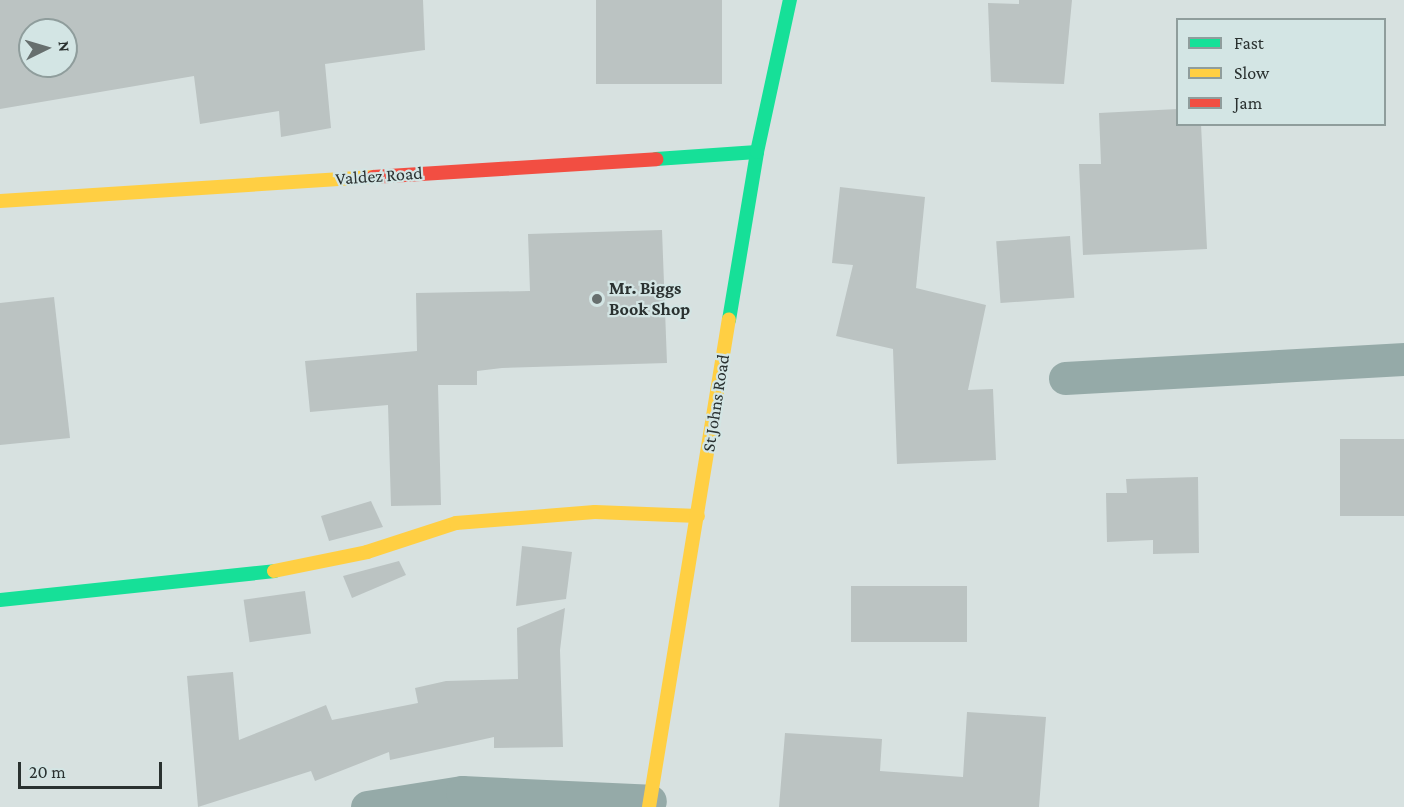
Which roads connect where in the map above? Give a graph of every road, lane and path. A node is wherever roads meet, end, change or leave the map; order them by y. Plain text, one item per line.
1 (790, 0) edge
2 (757, 152) junction
3 (0, 201) edge
4 (1404, 359) edge
5 (1065, 378) dead end
6 (698, 516) junction
7 (0, 600) edge
8 (649, 804) edge
9 (367, 807) edge

1 - 2 street, St Johns Road
2 - 3 street, Valdez Road
2 - 6 street, St Johns Road
4 - 5 street
6 - 7 street
6 - 8 street, St Johns Road
8 - 9 street

